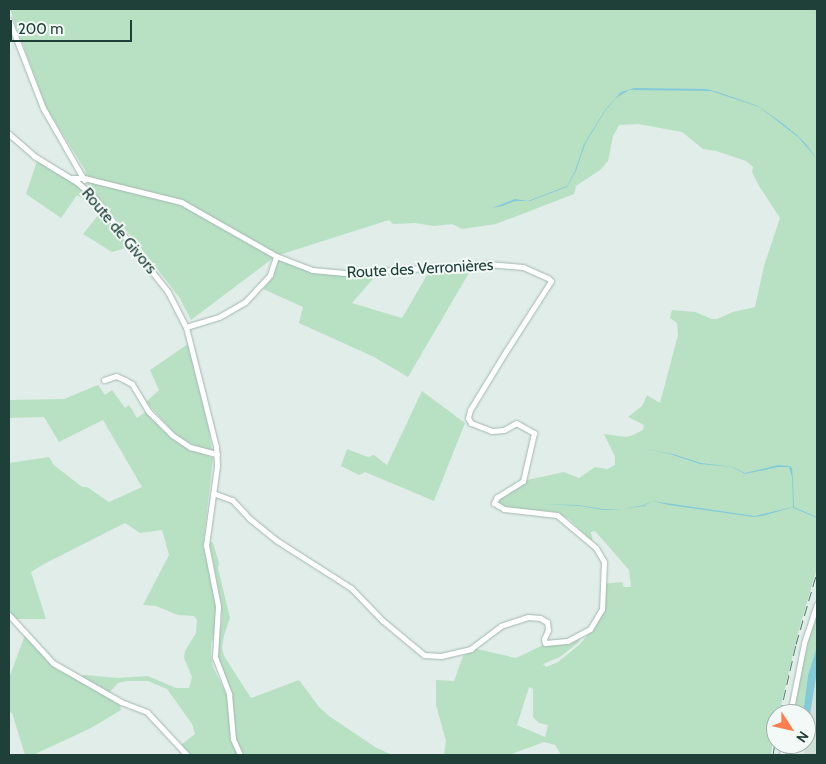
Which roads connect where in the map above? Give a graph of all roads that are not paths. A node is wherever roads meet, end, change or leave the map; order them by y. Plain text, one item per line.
1 (9, 20) edge
2 (9, 134) edge
3 (72, 178) junction
4 (84, 178) junction
5 (84, 187) junction
6 (276, 256) junction
7 (186, 327) junction
8 (104, 380) dead end
9 (217, 454) junction
10 (213, 493) junction
11 (817, 604) edge
12 (9, 615) edge
13 (792, 704) edge
14 (187, 755) edge
15 (240, 755) edge

1 - 4 street
2 - 3 street, Route de Givors
3 - 4 street
3 - 5 street, Route de Givors
4 - 5 street
4 - 6 street
5 - 7 street, Route de Givors
6 - 7 street
6 - 10 street, Route des Verronières
7 - 9 street, Route de Givors
8 - 9 street
9 - 10 street, Route de Givors
10 - 15 street, Route de Givors
11 - 13 street
12 - 14 street

